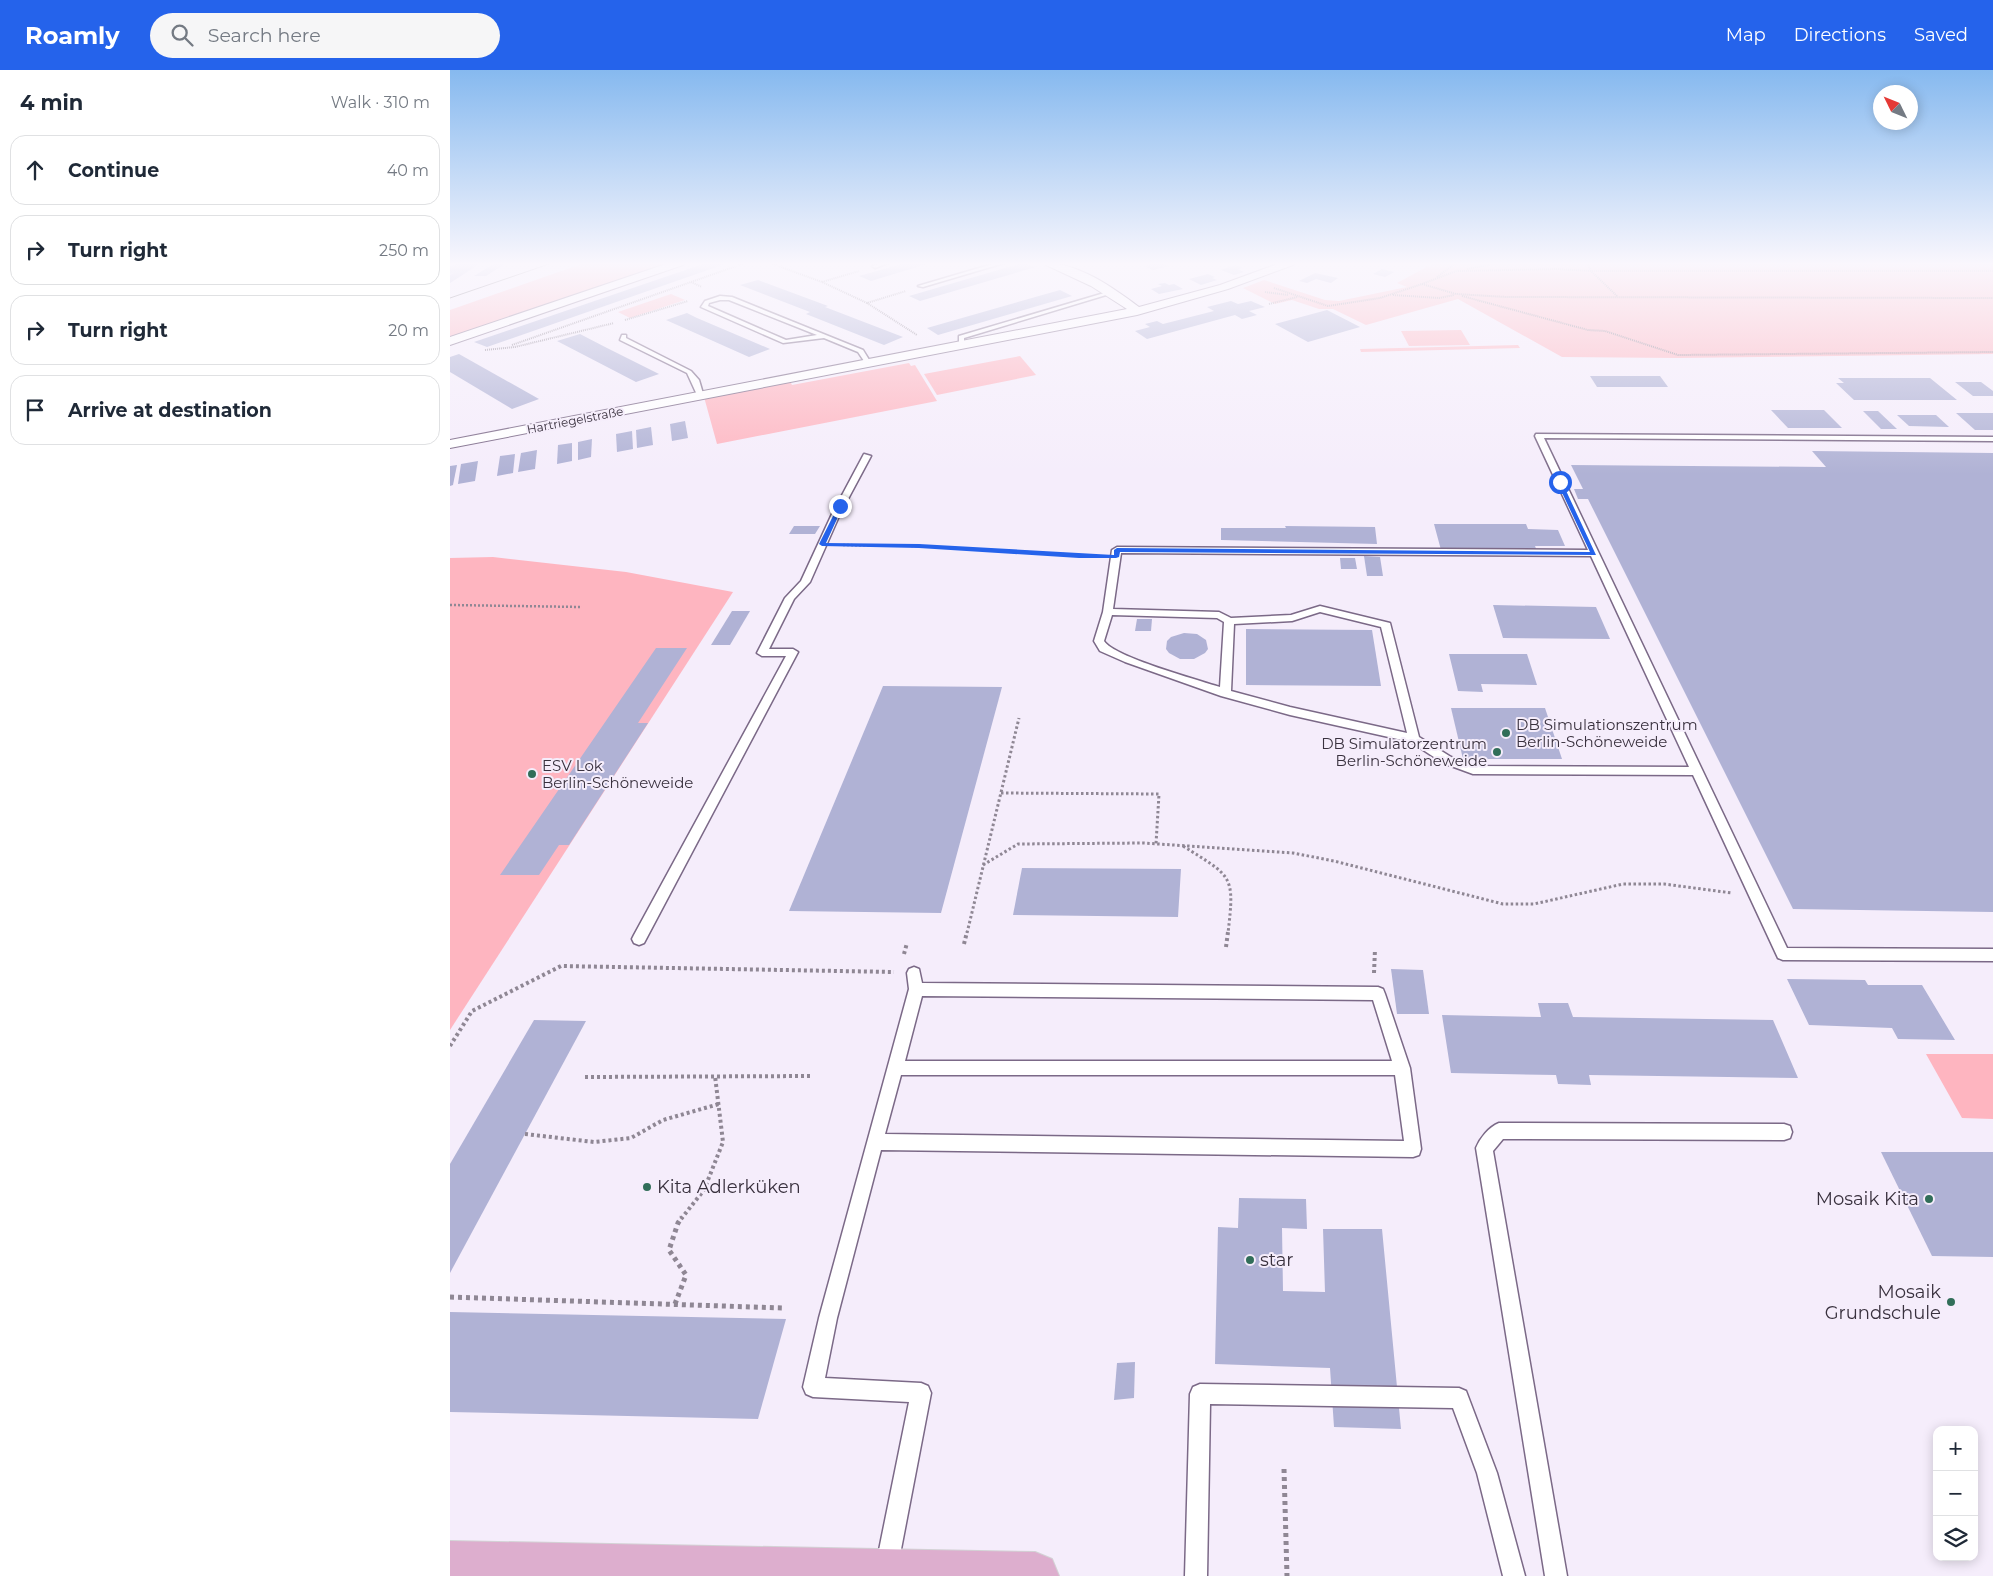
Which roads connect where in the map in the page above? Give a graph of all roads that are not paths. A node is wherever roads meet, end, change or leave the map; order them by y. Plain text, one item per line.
1 (473, 333) edge
2 (765, 333) edge
3 (818, 333) edge
4 (974, 333) edge
5 (1024, 333) edge
6 (624, 336) dead end
7 (825, 336) junction
8 (450, 341) edge
9 (962, 346) junction
10 (868, 363) junction
11 (701, 395) junction
12 (450, 427) edge
13 (1993, 439) edge
14 (457, 443) edge
15 (867, 456) dead end
16 (1594, 553) junction
17 (1108, 612) junction
18 (1229, 621) junction
19 (1225, 693) junction
20 (1414, 739) junction
21 (1696, 771) junction
22 (639, 939) dead end
23 (1993, 955) edge
24 (894, 1068) junction
25 (1402, 1068) junction
26 (1784, 1132) dead end
27 (875, 1142) junction
28 (450, 1565) edge
29 (886, 1573) junction
30 (1035, 1576) edge
31 (1196, 1576) edge
32 (1514, 1576) edge
33 (1556, 1576) edge

1 - 8 street
2 - 7 lane
3 - 7 lane
4 - 9 lane
5 - 9 street, Hartriegelstraße
6 - 11 lane
7 - 10 lane
9 - 10 street, Hartriegelstraße
10 - 11 street, Hartriegelstraße
11 - 14 street, Hartriegelstraße
12 - 14 street
13 - 16 lane
15 - 22 lane
16 - 17 lane
16 - 21 lane
17 - 18 lane
17 - 19 lane
18 - 19 lane
18 - 20 lane
19 - 20 lane
20 - 21 lane
21 - 23 lane
24 - 25 lane
24 - 25 lane
24 - 27 lane
25 - 27 lane
26 - 33 lane
27 - 29 lane
28 - 29 main road
29 - 30 main road
31 - 32 lane

